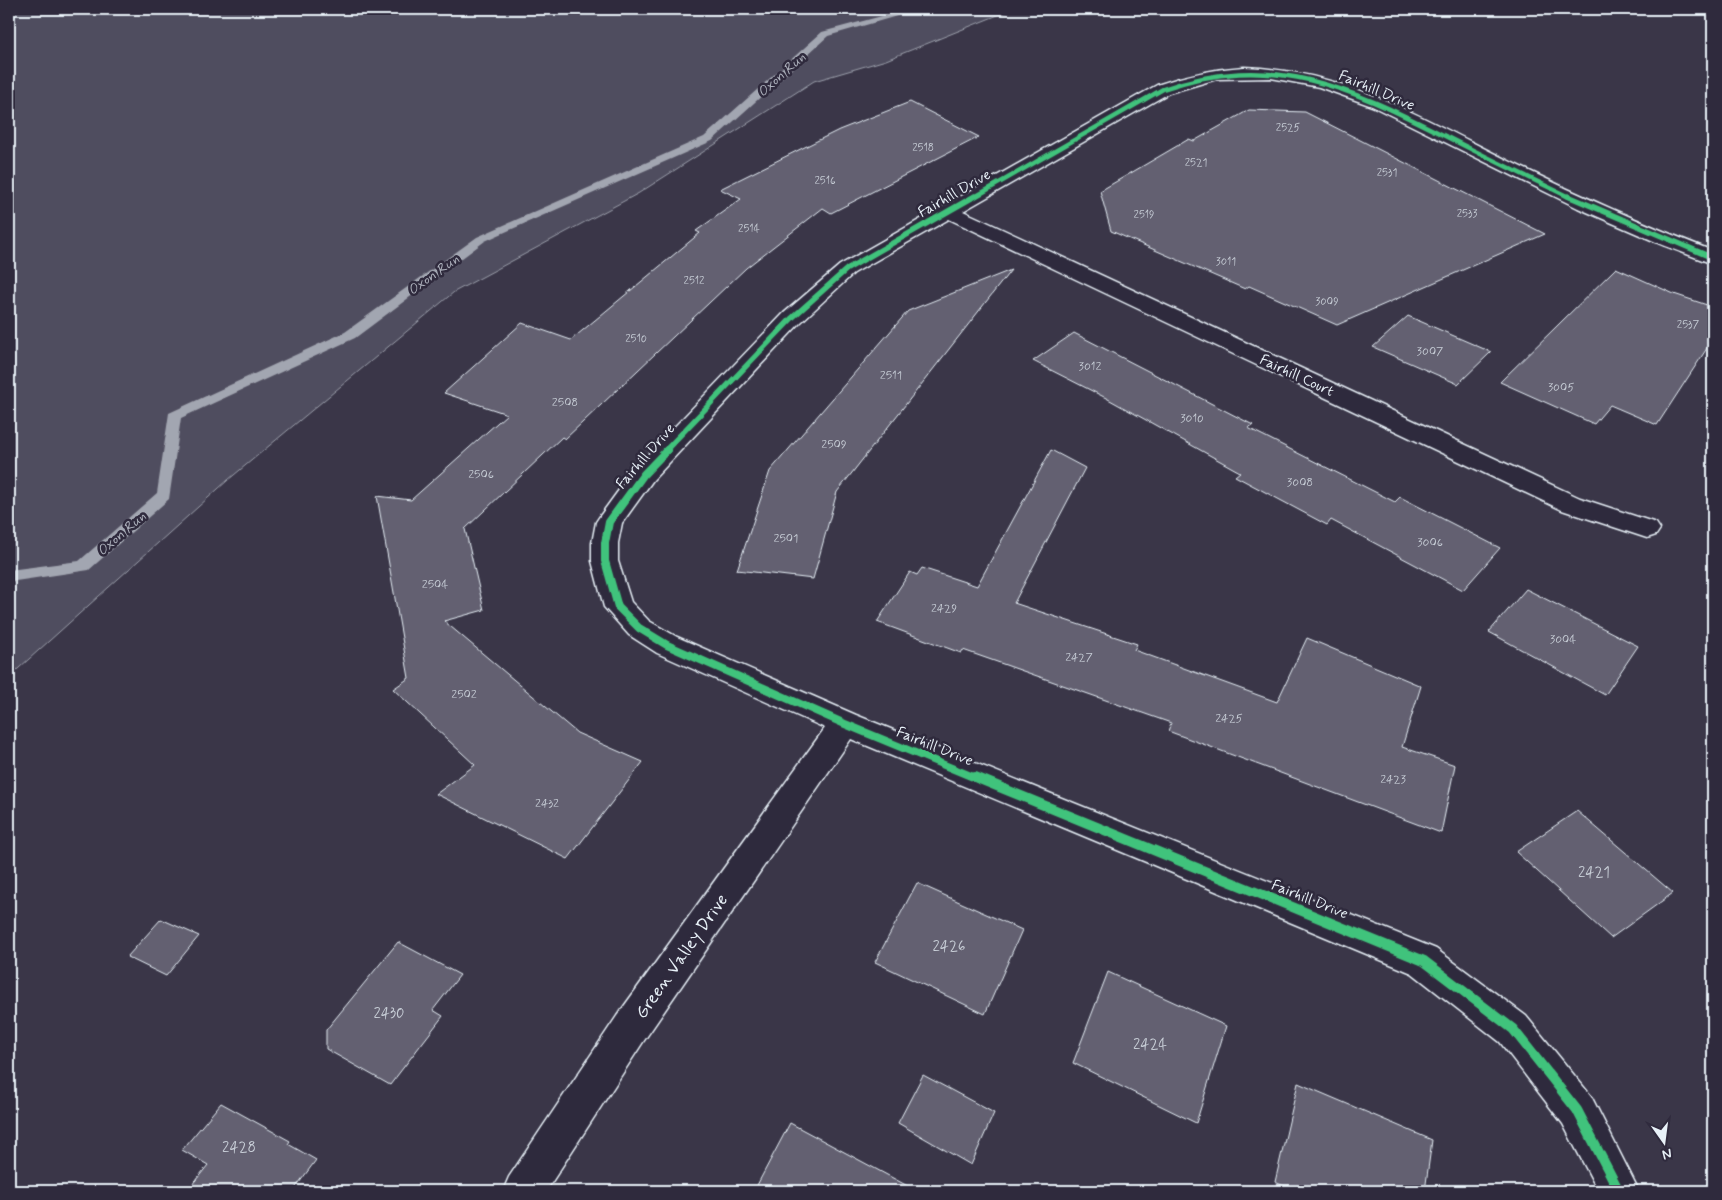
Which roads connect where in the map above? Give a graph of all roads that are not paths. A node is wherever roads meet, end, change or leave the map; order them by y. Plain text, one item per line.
1 (950, 212) junction
2 (1713, 258) edge
3 (1647, 529) dead end
4 (845, 724) junction
5 (523, 1191) edge
6 (1619, 1191) edge

1 - 2 street, Fairhill Drive
1 - 3 street, Fairhill Court
1 - 4 street, Fairhill Drive
4 - 5 street, Green Valley Drive
4 - 6 street, Fairhill Drive

